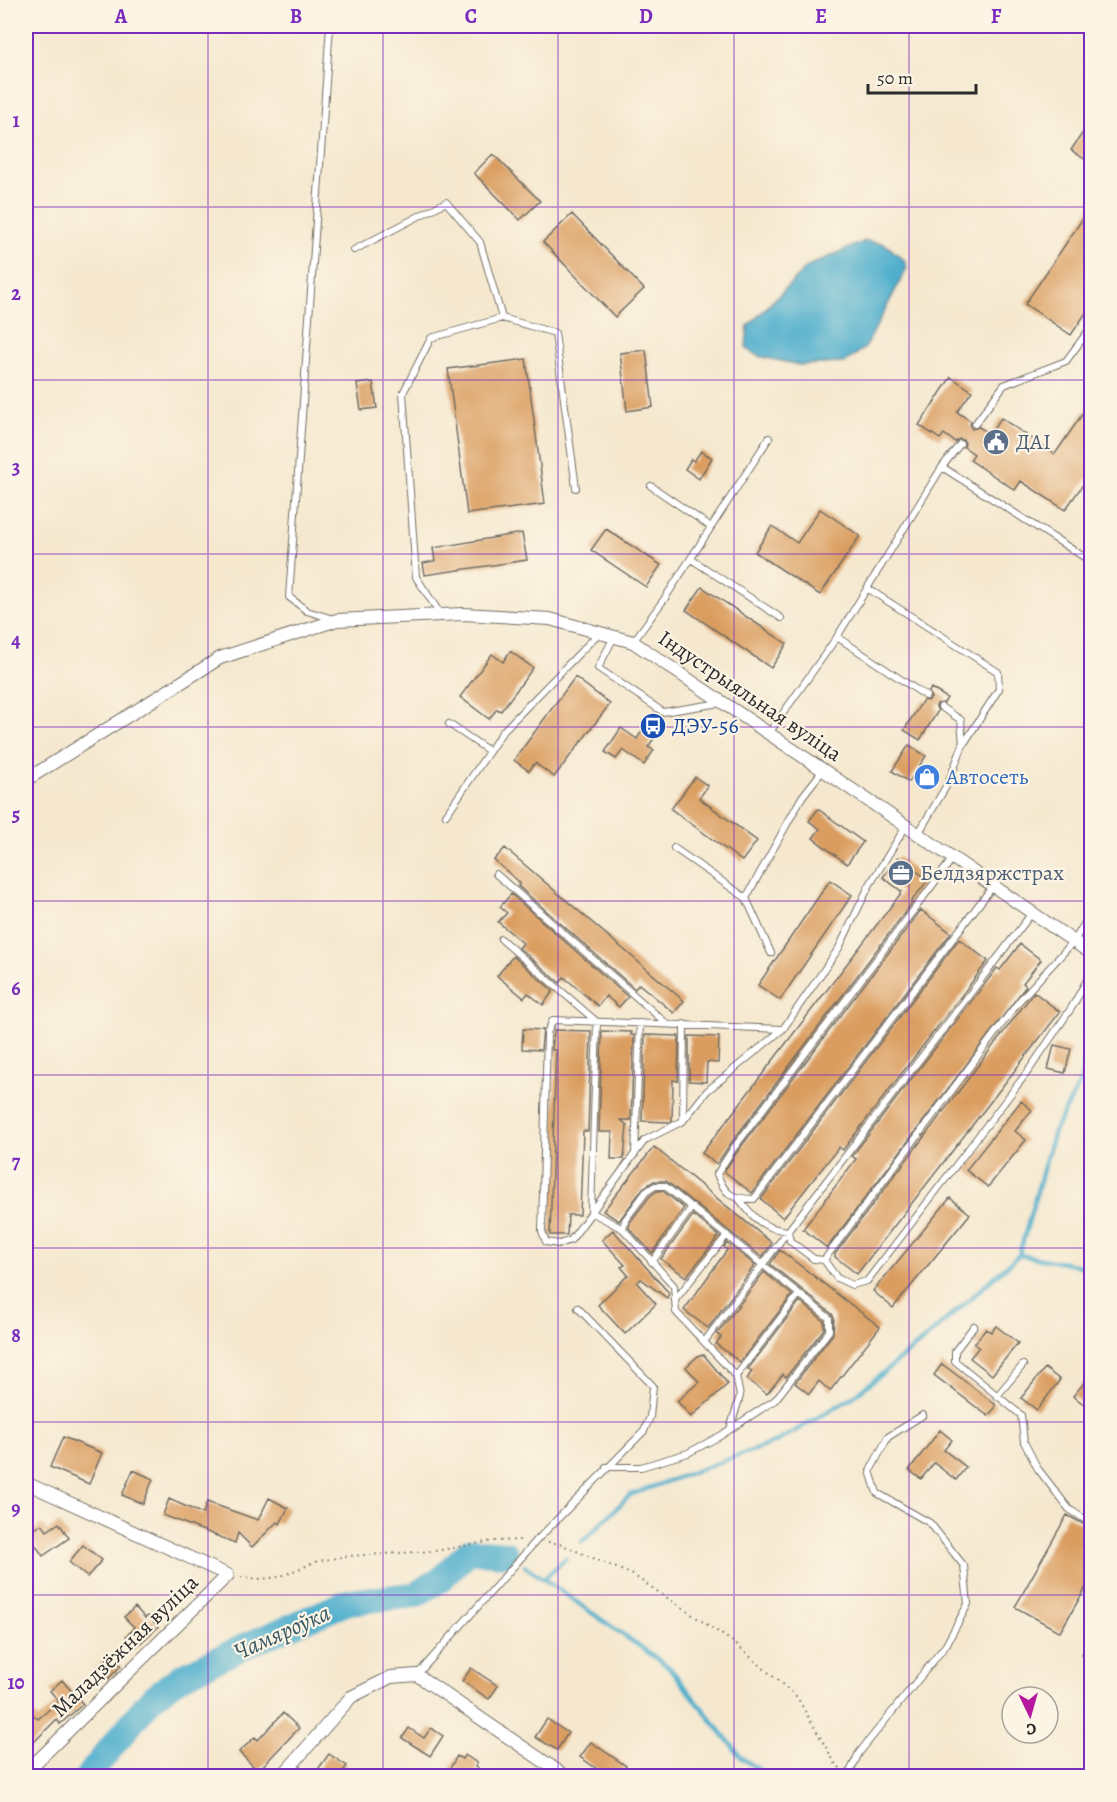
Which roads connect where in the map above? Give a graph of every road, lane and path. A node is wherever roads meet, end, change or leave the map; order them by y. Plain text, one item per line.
1 (330, 26) edge
2 (354, 250) dead end
3 (502, 318) junction
4 (1092, 326) edge
5 (975, 424) dead end
6 (769, 438) dead end
7 (960, 444) dead end
8 (942, 467) junction
9 (651, 486) dead end
10 (576, 488) dead end
11 (711, 527) junction
12 (691, 559) junction
13 (1092, 562) edge
14 (867, 588) junction
15 (442, 615) junction
16 (781, 618) dead end
17 (337, 620) junction
18 (599, 633) junction
19 (837, 637) junction
20 (614, 638) junction
21 (633, 642) junction
22 (926, 696) dead end
23 (724, 703) junction
24 (941, 707) dead end
25 (449, 724) dead end
26 (769, 732) junction
27 (963, 745) junction
28 (489, 751) junction
29 (824, 770) junction
30 (26, 780) edge
31 (446, 815) dead end
32 (906, 826) junction
33 (918, 834) junction
34 (674, 848) dead end
35 (953, 858) junction
36 (496, 874) dead end
37 (993, 885) junction
38 (746, 898) junction
39 (1092, 911) edge
40 (1032, 912) junction
41 (501, 939) dead end
42 (1074, 942) junction
43 (771, 953) dead end
44 (1092, 954) edge
45 (1092, 971) edge
46 (597, 1022) junction
47 (640, 1023) junction
48 (667, 1024) junction
49 (684, 1024) junction
50 (783, 1029) junction
51 (683, 1121) junction
52 (635, 1154) junction
53 (739, 1199) junction
54 (692, 1207) junction
55 (591, 1212) junction
56 (623, 1229) junction
57 (788, 1231) junction
58 (727, 1236) junction
59 (824, 1260) junction
60 (652, 1262) junction
61 (763, 1264) junction
62 (799, 1294) junction
63 (675, 1300) junction
64 (578, 1308) dead end
65 (974, 1326) dead end
66 (704, 1342) junction
67 (1023, 1365) dead end
68 (736, 1376) junction
69 (997, 1396) junction
70 (923, 1415) dead end
71 (730, 1429) junction
72 (606, 1467) junction
73 (26, 1483) edge
74 (1092, 1524) edge
75 (537, 1540) junction
76 (228, 1575) junction
77 (1092, 1645) edge
78 (1085, 1655) dead end
79 (417, 1676) junction
80 (26, 1772) edge
81 (286, 1772) edge
82 (303, 1776) edge
83 (566, 1776) edge
84 (848, 1776) edge

1 - 17 lane
2 - 3 lane
3 - 10 lane
3 - 15 lane
4 - 5 lane
6 - 11 lane
7 - 8 lane
8 - 13 lane
8 - 14 lane
9 - 11 lane
11 - 12 lane
12 - 16 lane
12 - 21 lane
14 - 19 lane
14 - 27 lane
15 - 17 street, Індустрыяльная вуліца
15 - 18 street, Індустрыяльная вуліца
17 - 30 street, Індустрыяльная вуліца
18 - 20 street, Індустрыяльная вуліца
18 - 28 lane
19 - 22 lane
19 - 26 lane
20 - 21 street, Індустрыяльная вуліца
20 - 23 lane
21 - 23 street, Індустрыяльная вуліца
23 - 26 street, Індустрыяльная вуліца
24 - 27 lane
25 - 28 lane
26 - 29 street, Індустрыяльная вуліца
27 - 33 lane
28 - 31 lane
29 - 32 street, Індустрыяльная вуліца
29 - 38 lane
32 - 33 street, Індустрыяльная вуліца
32 - 50 lane
33 - 35 street, Індустрыяльная вуліца
34 - 38 lane
35 - 37 street, Індустрыяльная вуліца
35 - 53 lane
36 - 48 lane
37 - 40 street, Індустрыяльная вуліца
37 - 53 lane
38 - 43 lane
39 - 42 lane
40 - 42 street, Індустрыяльная вуліца
40 - 57 lane
41 - 46 lane
42 - 44 street, Індустрыяльная вуліца
42 - 59 lane
45 - 59 lane
46 - 47 lane
46 - 55 lane
46 - 55 lane
47 - 48 lane
47 - 52 lane
48 - 49 lane
49 - 50 lane
49 - 51 lane
50 - 51 lane
51 - 52 lane
52 - 55 lane
53 - 57 lane
54 - 56 lane
54 - 58 lane
54 - 60 lane
55 - 56 lane
56 - 60 lane
57 - 59 lane
57 - 61 lane
58 - 61 lane
58 - 63 lane
60 - 63 lane
61 - 62 lane
61 - 66 lane
62 - 68 lane
62 - 71 lane
63 - 66 lane
64 - 72 lane
65 - 69 lane
66 - 68 lane
67 - 69 lane
68 - 71 lane
69 - 74 lane
70 - 84 lane
71 - 72 lane
72 - 75 lane
73 - 76 street
75 - 76 path
75 - 79 lane
75 - 84 path
76 - 80 street, Маладзёжная вуліца
77 - 78 lane
79 - 81 street
79 - 83 street
81 - 82 street

